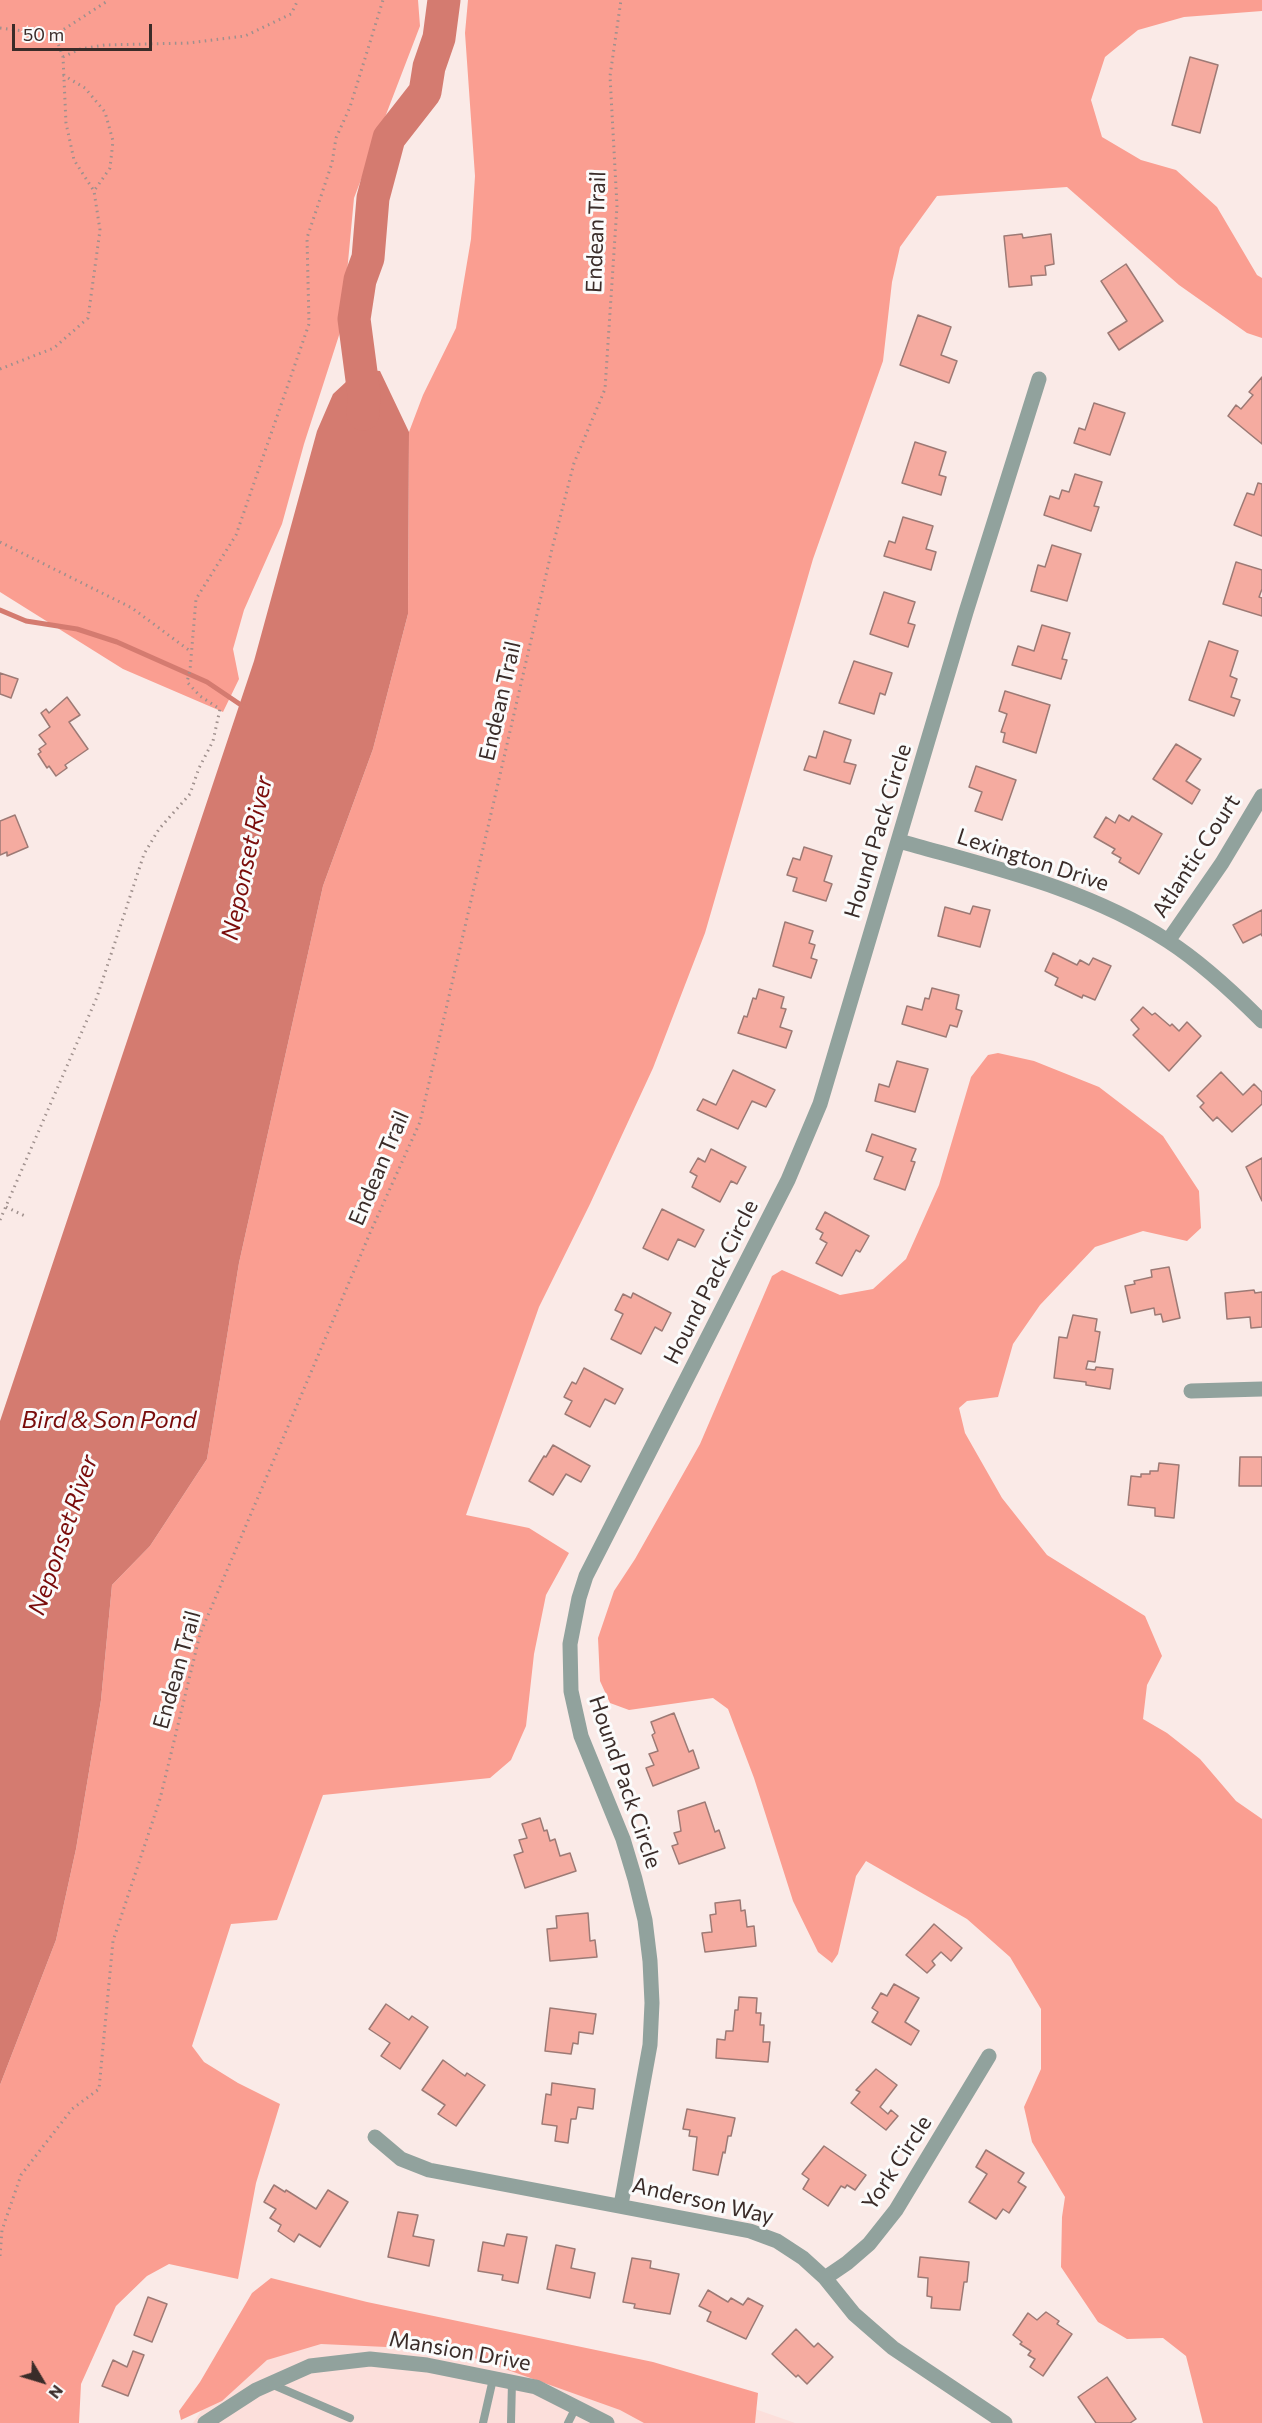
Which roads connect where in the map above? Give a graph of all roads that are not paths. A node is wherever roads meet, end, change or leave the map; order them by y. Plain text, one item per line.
1 (1039, 379) dead end
2 (1262, 796) edge
3 (899, 841) junction
4 (1168, 941) junction
5 (1262, 1021) edge
6 (1262, 1389) edge
7 (1191, 1391) dead end
8 (989, 2056) dead end
9 (375, 2137) dead end
10 (621, 2205) junction
11 (825, 2278) junction
12 (493, 2379) junction
13 (512, 2382) junction
14 (270, 2383) junction
15 (576, 2407) junction
16 (350, 2418) dead end
17 (205, 2423) edge
18 (483, 2423) edge
19 (511, 2423) edge
20 (568, 2423) edge
21 (607, 2423) edge
22 (1005, 2423) edge

1 - 3 street, Hound Pack Circle
2 - 4 street, Atlantic Court
3 - 4 street, Lexington Drive
3 - 10 street, Hound Pack Circle
4 - 5 street, Lexington Drive
6 - 7 street
8 - 11 street, York Circle
9 - 10 street, Anderson Way
10 - 11 street, Anderson Way
11 - 22 street, Anderson Way
12 - 13 street, Mansion Drive
12 - 14 street, Mansion Drive
12 - 18 lane
13 - 15 street, Mansion Drive
13 - 19 lane
14 - 16 lane
14 - 17 street, Mansion Drive
15 - 20 lane
15 - 21 street, Mansion Drive

